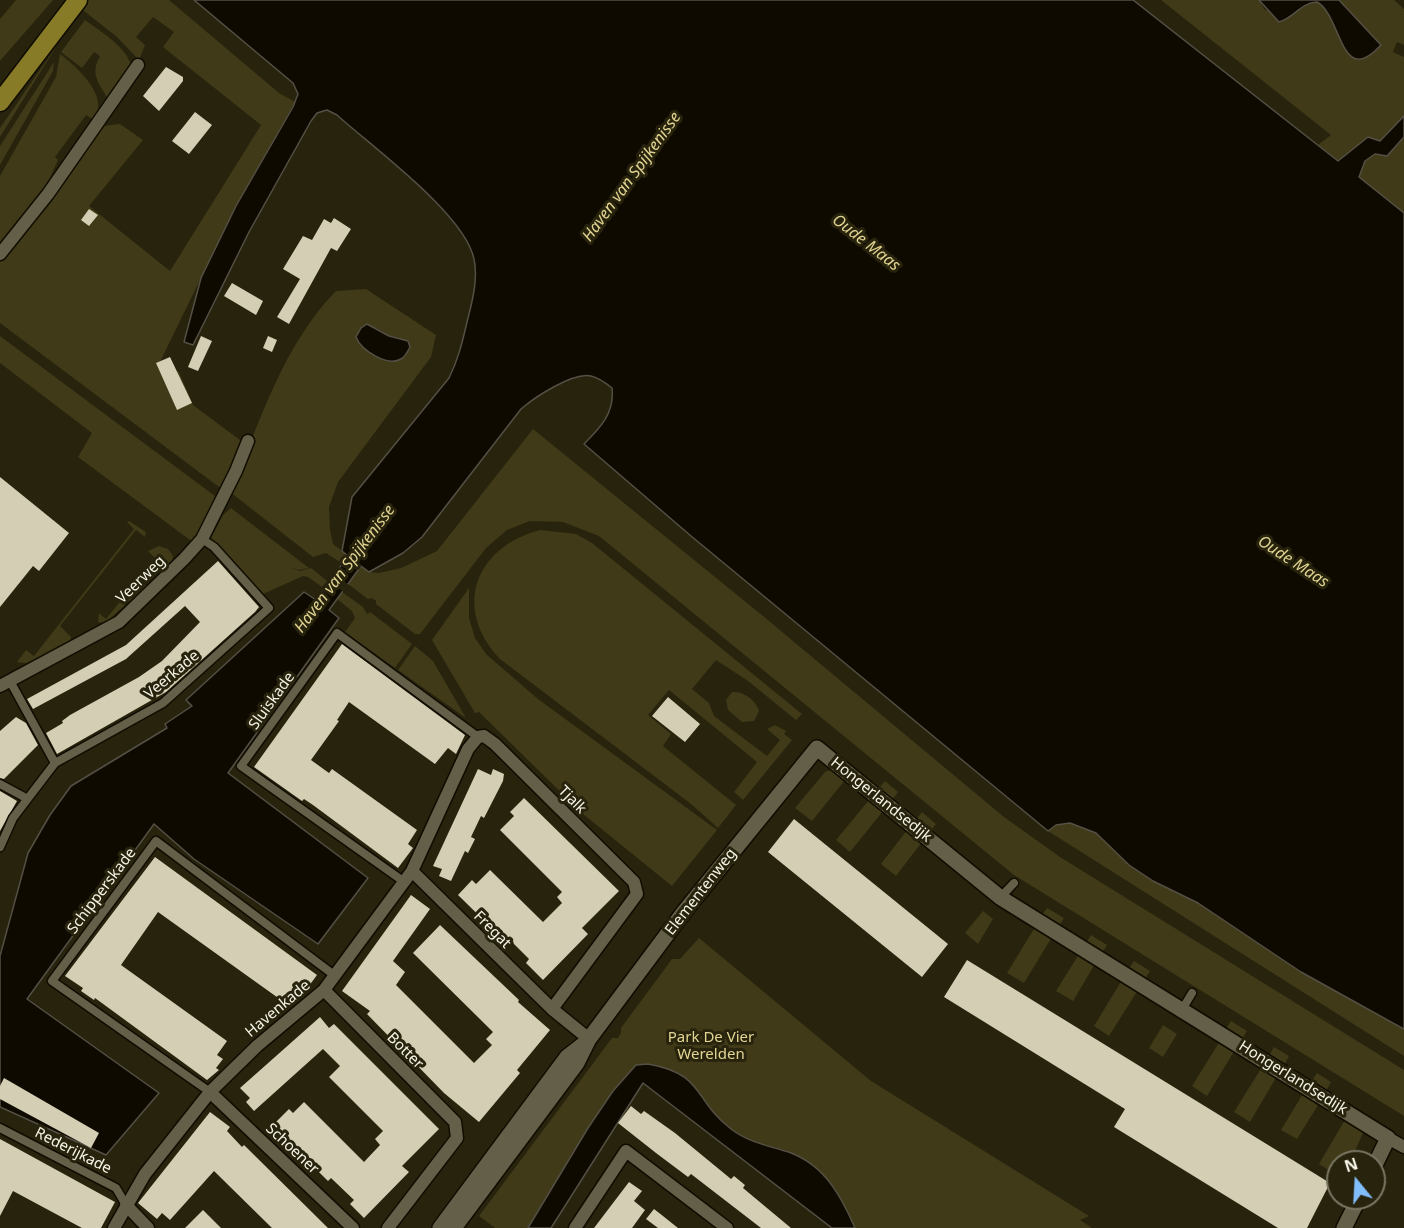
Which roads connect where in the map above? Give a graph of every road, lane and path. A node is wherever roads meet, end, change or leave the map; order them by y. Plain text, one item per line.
1 (78, 0) edge
2 (138, 65) dead end
3 (0, 102) edge
4 (0, 254) edge
5 (248, 441) dead end
6 (202, 539) junction
7 (5, 684) edge
8 (478, 737) junction
9 (817, 748) joint
10 (55, 763) junction
11 (0, 784) edge
12 (26, 798) junction
13 (0, 847) edge
14 (412, 871) junction
15 (403, 881) junction
16 (1014, 883) dead end
17 (999, 900) junction
18 (334, 975) junction
19 (324, 990) junction
20 (1192, 993) dead end
21 (552, 1009) junction
22 (1180, 1012) junction
23 (589, 1039) junction
24 (210, 1092) junction
25 (0, 1128) edge
26 (1388, 1138) junction
27 (1404, 1147) edge
28 (1382, 1150) edge
29 (126, 1205) junction
30 (1353, 1210) edge
31 (114, 1228) edge
32 (148, 1228) edge
33 (353, 1228) edge
34 (388, 1228) edge
35 (440, 1228) edge
36 (454, 1228) edge
37 (575, 1228) edge
38 (727, 1228) edge
39 (1344, 1228) edge

1 - 3 main road
2 - 4 street
5 - 6 street, Veerweg
6 - 7 street, Veerweg
6 - 10 street, Veerkade
7 - 10 street
8 - 14 street, Havenkade
8 - 15 street, Sluiskade
8 - 21 street, Tjalk
9 - 17 street, Hongerlandsedijk
9 - 23 street, Elementenweg
10 - 12 street, Veerkade
11 - 12 street
12 - 13 street, Veerkade
14 - 15 street, Havenkade
14 - 21 street, Fregat
15 - 18 street, Havenkade
16 - 17 street
17 - 22 street, Hongerlandsedijk
18 - 19 street, Havenkade
18 - 24 street, Schipperskade
19 - 24 street, Havenkade
19 - 34 street, Botter
20 - 22 street
21 - 23 street, Fregat
22 - 26 street, Hongerlandsedijk
23 - 35 street, Elementenweg
23 - 36 street, Elementenweg
24 - 29 street, Havenkade
24 - 33 street, Schoener
25 - 29 street, Rederijkade
26 - 27 street, Hongerlandsedijk
26 - 28 street
29 - 31 street, Havenkade
29 - 32 street
30 - 39 street
37 - 38 street

